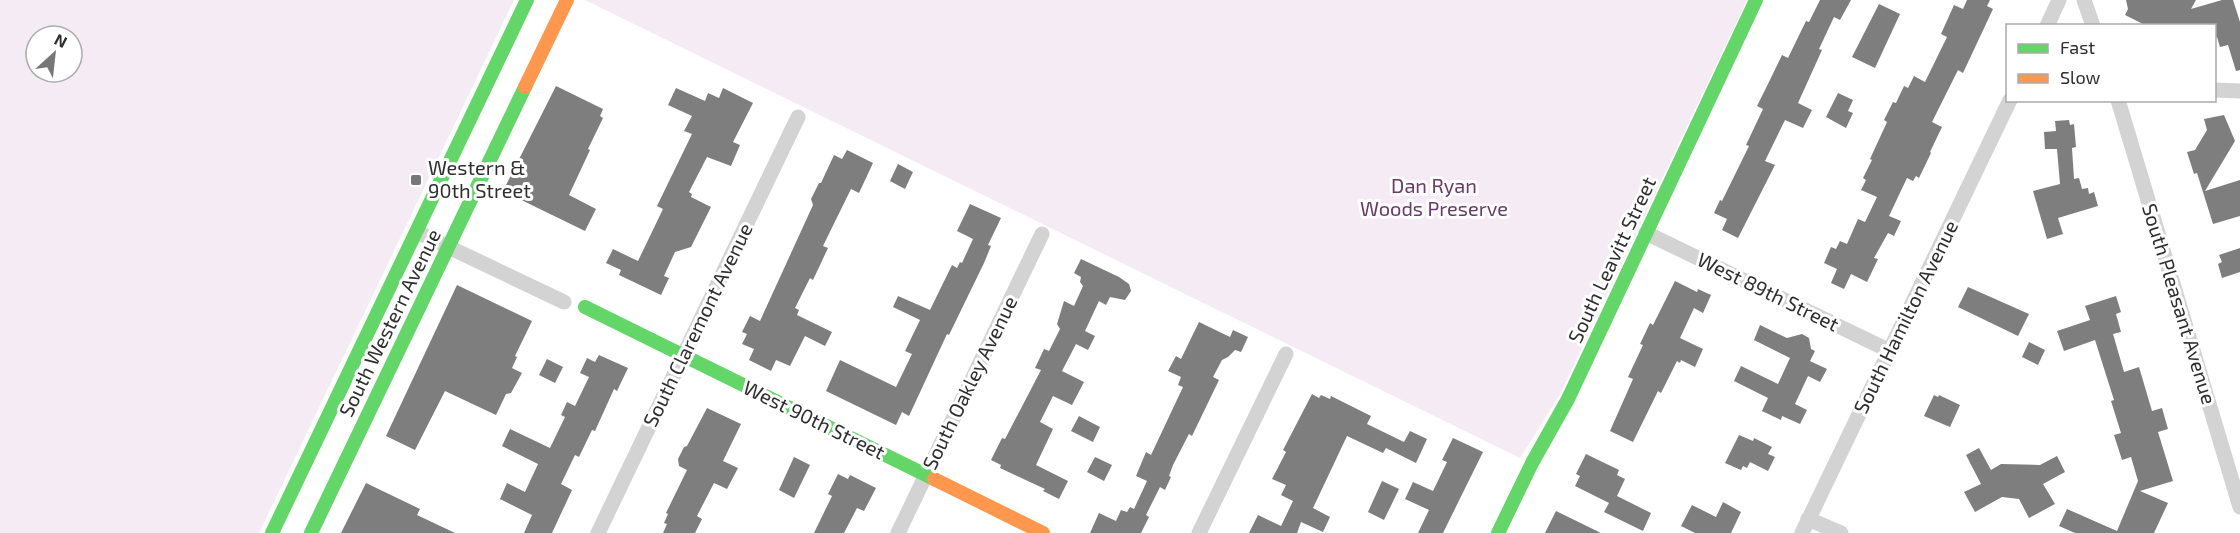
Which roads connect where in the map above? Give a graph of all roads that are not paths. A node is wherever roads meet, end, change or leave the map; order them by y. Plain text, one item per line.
1 (527, 0) edge
2 (567, 0) edge
3 (1756, 0) edge
4 (2059, 0) edge
5 (2084, 0) edge
6 (2048, 24) edge
7 (2092, 24) edge
8 (2216, 90) edge
9 (2240, 91) edge
10 (2009, 102) edge
11 (2119, 102) edge
12 (798, 117) dead end
13 (417, 232) junction
14 (1646, 233) junction
15 (1042, 234) dead end
16 (448, 247) junction
17 (564, 302) dead end
18 (585, 307) dead end
19 (1890, 351) junction
20 (1286, 354) dead end
21 (683, 356) junction
22 (2234, 466) edge
23 (926, 476) junction
24 (2240, 507) edge
25 (1805, 526) edge
26 (272, 533) edge
27 (311, 533) edge
28 (598, 533) edge
29 (898, 533) edge
30 (1043, 533) edge
31 (1199, 533) edge
32 (1498, 533) edge
33 (1841, 533) edge

1 - 13 main road, South Western Avenue
2 - 16 main road, South Western Avenue
3 - 14 main road, South Leavitt Street
4 - 6 street
5 - 7 street
8 - 9 street
10 - 19 street, South Hamilton Avenue
11 - 22 street, South Pleasant Avenue
12 - 21 street, South Claremont Avenue
13 - 16 street
13 - 26 main road, South Western Avenue
14 - 19 street, West 89th Street
14 - 32 main road, South Leavitt Street
15 - 23 street, South Oakley Avenue
16 - 17 street
16 - 27 main road, South Western Avenue
18 - 21 main road, West 90th Street
19 - 25 street, South Hamilton Avenue
20 - 31 street
21 - 23 main road, West 90th Street
21 - 28 street, South Claremont Avenue
22 - 24 street, South Pleasant Avenue
23 - 29 street, South Oakley Avenue
23 - 30 main road, West 90th Street
25 - 33 street

